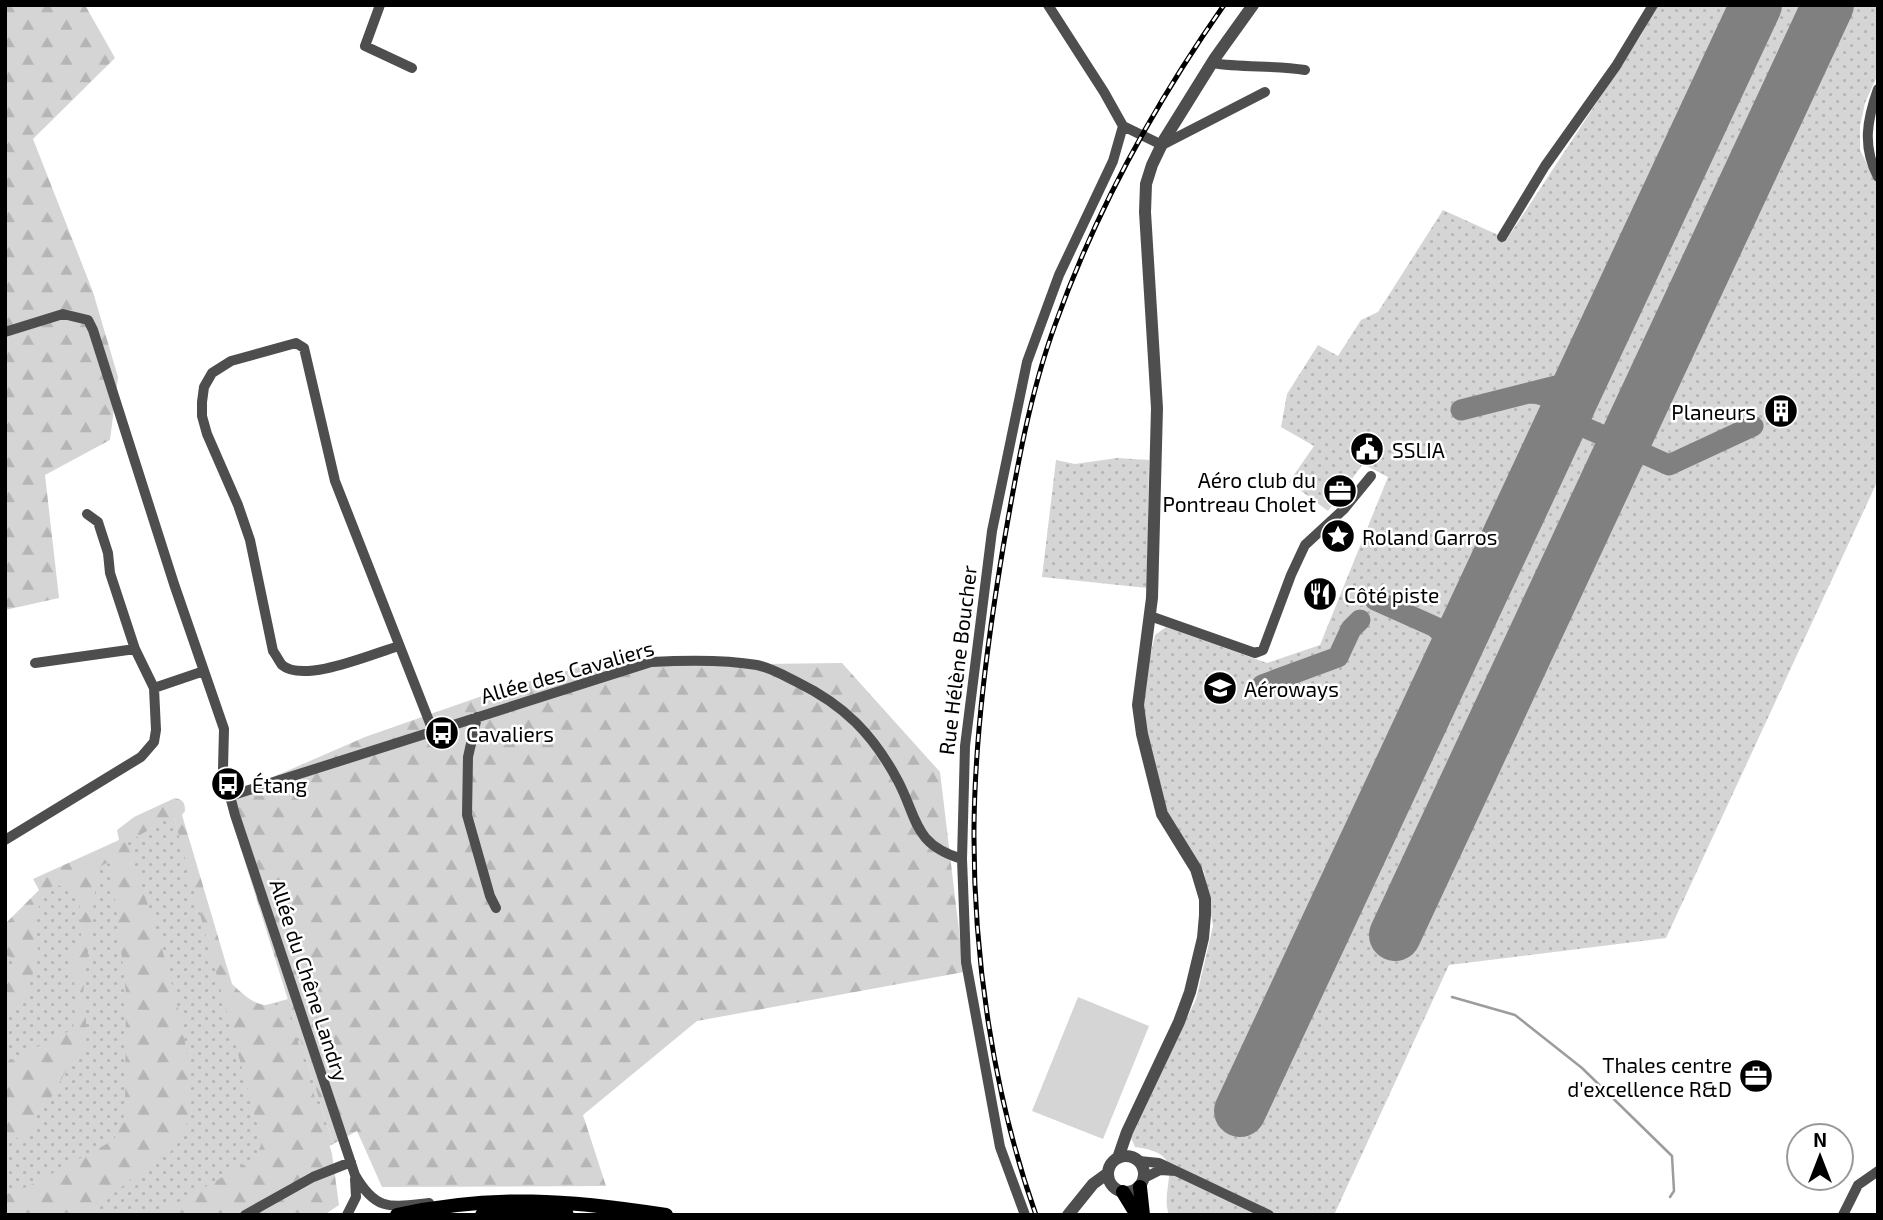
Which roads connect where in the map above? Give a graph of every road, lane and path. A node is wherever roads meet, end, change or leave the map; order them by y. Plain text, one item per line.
1 (380, 5) edge
2 (1048, 5) edge
3 (1253, 5) edge
4 (1653, 5) edge
5 (1212, 64) junction
6 (412, 68) dead end
7 (1305, 70) dead end
8 (1878, 89) edge
9 (1265, 92) dead end
10 (1124, 126) junction
11 (1162, 145) junction
12 (1878, 177) edge
13 (1502, 237) dead end
14 (5, 332) edge
15 (1371, 475) dead end
16 (87, 514) dead end
17 (1150, 616) junction
18 (399, 646) junction
19 (135, 649) junction
20 (35, 663) dead end
21 (204, 671) junction
22 (153, 688) junction
23 (477, 717) junction
24 (433, 731) junction
25 (230, 796) junction
26 (5, 840) edge
27 (962, 859) junction
28 (496, 908) dead end
29 (1125, 1139) junction
30 (1118, 1158) junction
31 (1135, 1159) junction
32 (351, 1162) junction
33 (1176, 1171) junction
34 (1878, 1171) edge
35 (355, 1175) junction
36 (1142, 1182) junction
37 (1114, 1183) junction
38 (471, 1202) junction
39 (245, 1215) edge
40 (347, 1215) edge
41 (397, 1215) edge
42 (482, 1215) edge
43 (567, 1215) edge
44 (666, 1215) edge
45 (1025, 1215) edge
46 (1068, 1215) edge
47 (1137, 1215) edge
48 (1143, 1215) edge
49 (1269, 1215) edge
50 (1843, 1215) edge

1 - 6 street
2 - 10 street
3 - 5 street
4 - 13 street
5 - 7 street
5 - 11 street
8 - 12 street
9 - 11 street
10 - 11 street
10 - 27 street, Rue Hélène Boucher
11 - 17 street
14 - 21 street, Allée du Chêne Landry
15 - 17 street
16 - 19 street
17 - 29 street
18 - 18 street
18 - 24 street
19 - 20 street
19 - 22 street
21 - 22 street
21 - 25 street, Allée du Chêne Landry
22 - 26 street
23 - 24 street, Allée des Cavaliers
23 - 27 street, Allée des Cavaliers
23 - 28 street
24 - 25 street, Allée des Cavaliers
25 - 32 street, Allée du Chêne Landry
27 - 45 street, Rue Hélène Boucher
29 - 30 street
29 - 31 street
30 - 31 street
30 - 37 street
31 - 33 street
31 - 36 street
32 - 35 street, Allée du Chêne Landry
32 - 39 street
33 - 36 street
33 - 49 street
34 - 50 street
35 - 38 street, Allée du Chêne Landry
35 - 40 street, Allée du Chêne Landry
36 - 37 street
36 - 48 main road
37 - 46 street
37 - 47 main road
38 - 41 main road
38 - 44 main road
42 - 43 main road

